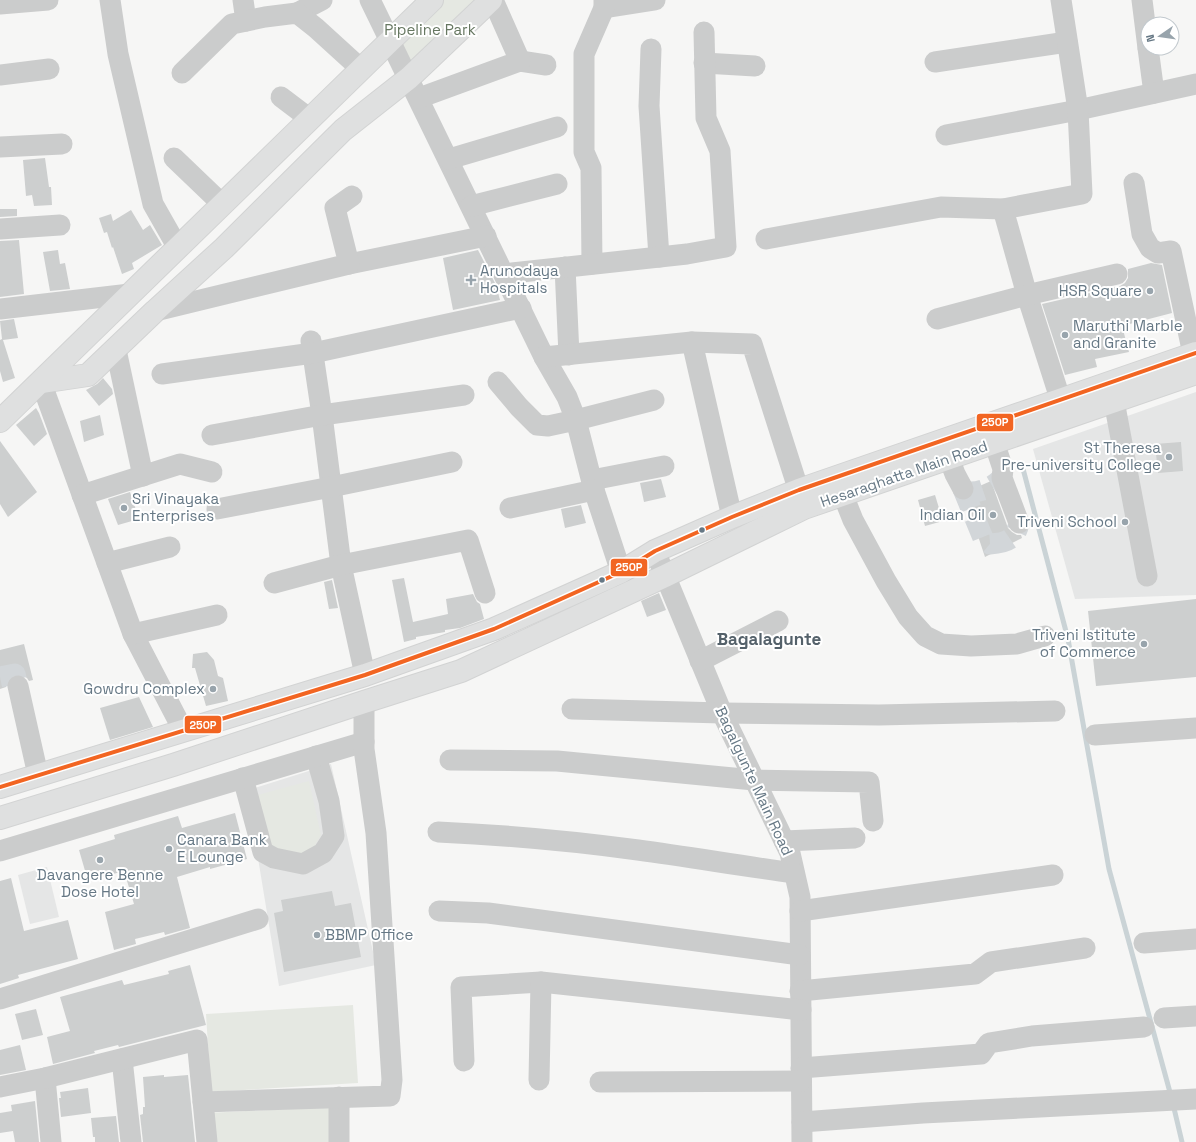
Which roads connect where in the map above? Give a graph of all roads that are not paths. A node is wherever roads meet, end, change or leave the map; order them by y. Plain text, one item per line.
1 (48, 0) edge
2 (110, 0) edge
3 (243, 0) edge
4 (322, 0) edge
5 (370, 0) edge
6 (432, 0) edge
7 (435, 0) edge
8 (483, 0) edge
9 (492, 0) edge
10 (655, 0) edge
11 (1061, 0) edge
12 (1142, 0) edge
13 (0, 4) edge
14 (604, 4) edge
15 (297, 13) junction
16 (1144, 16) edge
17 (246, 21) junction
18 (704, 32) dead end
19 (390, 40) junction
20 (1067, 42) junction
21 (651, 49) dead end
22 (1149, 56) edge
23 (520, 61) junction
24 (935, 62) dead end
25 (704, 63) junction
26 (546, 65) dead end
27 (755, 66) dead end
28 (362, 68) junction
29 (49, 69) dead end
30 (182, 72) dead end
31 (0, 75) edge
32 (409, 78) junction
33 (1196, 84) edge
34 (1154, 93) junction
35 (281, 97) dead end
36 (419, 98) junction
37 (1078, 110) junction
38 (310, 119) junction
39 (557, 127) dead end
40 (946, 135) dead end
41 (62, 144) dead end
42 (0, 147) edge
43 (174, 158) dead end
44 (449, 159) junction
45 (1134, 183) dead end
46 (557, 184) dead end
47 (352, 196) dead end
48 (222, 204) junction
49 (471, 206) junction
50 (1003, 209) junction
51 (60, 225) dead end
52 (0, 228) edge
53 (486, 236) junction
54 (766, 239) dead end
55 (178, 248) junction
56 (659, 257) junction
57 (349, 264) junction
58 (592, 264) junction
59 (565, 267) junction
60 (1117, 274) dead end
61 (505, 275) junction
62 (130, 294) junction
63 (1027, 296) junction
64 (521, 308) junction
65 (0, 309) edge
66 (155, 311) junction
67 (937, 319) dead end
68 (692, 342) junction
69 (312, 347) junction
70 (116, 350) junction
71 (570, 355) junction
72 (544, 357) junction
73 (1195, 360) edge
74 (162, 374) dead end
75 (41, 382) junction
76 (498, 382) dead end
77 (464, 395) dead end
78 (654, 400) dead end
79 (1114, 401) junction
80 (1064, 409) junction
81 (322, 414) junction
82 (576, 420) junction
83 (0, 421) edge
84 (212, 435) dead end
85 (994, 442) junction
86 (949, 458) junction
87 (452, 462) dead end
88 (664, 466) dead end
89 (212, 472) dead end
90 (143, 476) junction
91 (593, 485) junction
92 (331, 488) junction
93 (963, 489) dead end
94 (82, 495) junction
95 (843, 495) junction
96 (802, 499) junction
97 (510, 508) dead end
98 (217, 509) dead end
99 (732, 516) junction
100 (1019, 523) dead end
101 (170, 547) dead end
102 (655, 551) junction
103 (107, 563) junction
104 (341, 565) junction
105 (620, 572) junction
106 (665, 576) junction
107 (1147, 576) dead end
108 (274, 583) dead end
109 (630, 592) junction
110 (484, 593) dead end
111 (217, 615) dead end
112 (778, 622) dead end
113 (133, 634) junction
114 (1045, 636) dead end
115 (700, 660) junction
116 (365, 675) junction
117 (18, 686) tunnel mouth
118 (364, 702) junction
119 (572, 709) dead end
120 (1055, 711) dead end
121 (722, 713) junction
122 (1196, 728) edge
123 (183, 730) junction
124 (1094, 735) dead end
125 (364, 742) junction
126 (316, 756) junction
127 (450, 760) dead end
128 (38, 775) junction
129 (243, 778) junction
130 (754, 780) junction
131 (0, 787) edge
132 (0, 818) edge
133 (873, 821) dead end
134 (438, 832) dead end
135 (855, 838) dead end
136 (784, 841) junction
137 (0, 852) edge
138 (794, 873) junction
139 (1053, 875) dead end
140 (439, 911) dead end
141 (800, 911) junction
142 (258, 919) dead end
143 (1196, 940) edge
144 (1144, 944) dead end
145 (1085, 948) dead end
146 (800, 955) junction
147 (540, 982) junction
148 (0, 999) edge
149 (800, 1000) junction
150 (1196, 1016) edge
151 (1164, 1018) dead end
152 (1144, 1027) dead end
153 (122, 1059) junction
154 (464, 1061) dead end
155 (801, 1075) junction
156 (45, 1078) junction
157 (539, 1080) dead end
158 (600, 1082) dead end
159 (0, 1087) edge
160 (339, 1097) junction
161 (1196, 1099) edge
162 (203, 1102) junction
163 (802, 1122) junction
164 (51, 1142) edge
165 (131, 1142) edge
166 (207, 1142) edge
167 (339, 1142) edge
168 (802, 1142) edge

1 - 13 street
2 - 55 street
3 - 17 street
4 - 15 street
5 - 19 street
6 - 19 main road
7 - 8 street
9 - 23 street
9 - 32 main road
10 - 14 street
11 - 20 street
12 - 16 street
14 - 58 street
15 - 17 street
15 - 28 street
17 - 30 street
18 - 25 street
19 - 28 main road
19 - 32 street
20 - 24 street
20 - 37 street
21 - 56 street
22 - 34 street
23 - 26 street
23 - 36 street
25 - 27 street
25 - 56 street
28 - 38 main road
29 - 31 street
32 - 36 street
32 - 66 main road
33 - 34 street
34 - 37 street
35 - 38 street
36 - 44 street
37 - 40 street
37 - 50 street
38 - 48 main road
39 - 44 street
41 - 42 street
43 - 48 street
44 - 49 street
45 - 73 street
46 - 49 street
47 - 57 street
48 - 55 main road
49 - 53 street
50 - 54 street
50 - 63 street
51 - 52 street
53 - 57 street
53 - 61 street
55 - 62 main road
56 - 58 street
57 - 66 street
58 - 59 street
59 - 61 street
59 - 71 street
60 - 63 street
61 - 64 street
62 - 65 street
62 - 75 main road
63 - 67 street
63 - 80 street
64 - 69 street
64 - 72 street
66 - 70 main road
68 - 71 street
68 - 96 street
68 - 99 street
69 - 74 street
69 - 81 street
70 - 75 main road
70 - 90 street
71 - 72 street
72 - 82 street
73 - 79 main road, Hesaraghatta Main Road
73 - 80 main road, Hesaraghatta Main Road
75 - 83 main road
75 - 94 street
76 - 82 street
77 - 81 street
78 - 82 street
79 - 80 main road, Hesaraghatta Main Road
79 - 107 street
80 - 85 main road, Hesaraghatta Main Road
80 - 96 main road, Hesaraghatta Main Road
81 - 84 street
81 - 92 street
82 - 91 street
85 - 86 main road, Hesaraghatta Main Road
85 - 100 street
86 - 93 street
86 - 95 main road, Hesaraghatta Main Road
87 - 92 street
88 - 91 street
89 - 90 street
90 - 94 street
91 - 97 street
91 - 105 street
92 - 98 street
92 - 104 street
94 - 103 street
95 - 96 main road, Hesaraghatta Main Road
95 - 114 street
96 - 99 main road, Hesaraghatta Main Road
96 - 106 main road, Hesaraghatta Main Road
99 - 102 main road, Hesaraghatta Main Road
101 - 103 street
102 - 105 main road, Hesaraghatta Main Road
102 - 106 street, Bagalgunte Main Road
103 - 113 street
104 - 108 street
104 - 110 street
104 - 116 street
105 - 109 street
105 - 116 main road, Hesaraghatta Main Road
106 - 109 main road, Hesaraghatta Main Road
106 - 115 street, Bagalgunte Main Road
109 - 118 main road, Hesaraghatta Main Road
111 - 113 street
112 - 115 street
113 - 123 street
115 - 121 street, Bagalgunte Main Road
116 - 123 main road, Hesaraghatta Main Road
117 - 128 street
118 - 125 street
118 - 132 main road, Hesaraghatta Main Road
119 - 121 street
120 - 121 street
121 - 130 street, Bagalgunte Main Road
122 - 124 street
123 - 128 main road, Hesaraghatta Main Road
125 - 126 street
125 - 160 street
126 - 129 street
126 - 129 street
127 - 130 street
128 - 131 main road, Hesaraghatta Main Road
129 - 137 street
130 - 133 street
130 - 136 street, Bagalgunte Main Road
134 - 138 street
135 - 136 street
136 - 138 street, Bagalgunte Main Road
138 - 141 street, Bagalgunte Main Road
139 - 141 street
140 - 146 street
141 - 146 street, Bagalgunte Main Road
142 - 148 street
143 - 144 street
145 - 149 street
146 - 149 street, Bagalgunte Main Road
147 - 149 street
147 - 154 street
147 - 157 street
149 - 155 street, Bagalgunte Main Road
150 - 151 street
152 - 155 street
153 - 156 street
153 - 162 street
153 - 165 street
155 - 158 street
155 - 163 street, Bagalgunte Main Road
156 - 159 street
156 - 164 street
160 - 162 street
160 - 167 street
161 - 163 street
162 - 166 street
163 - 168 street, Bagalgunte Main Road

